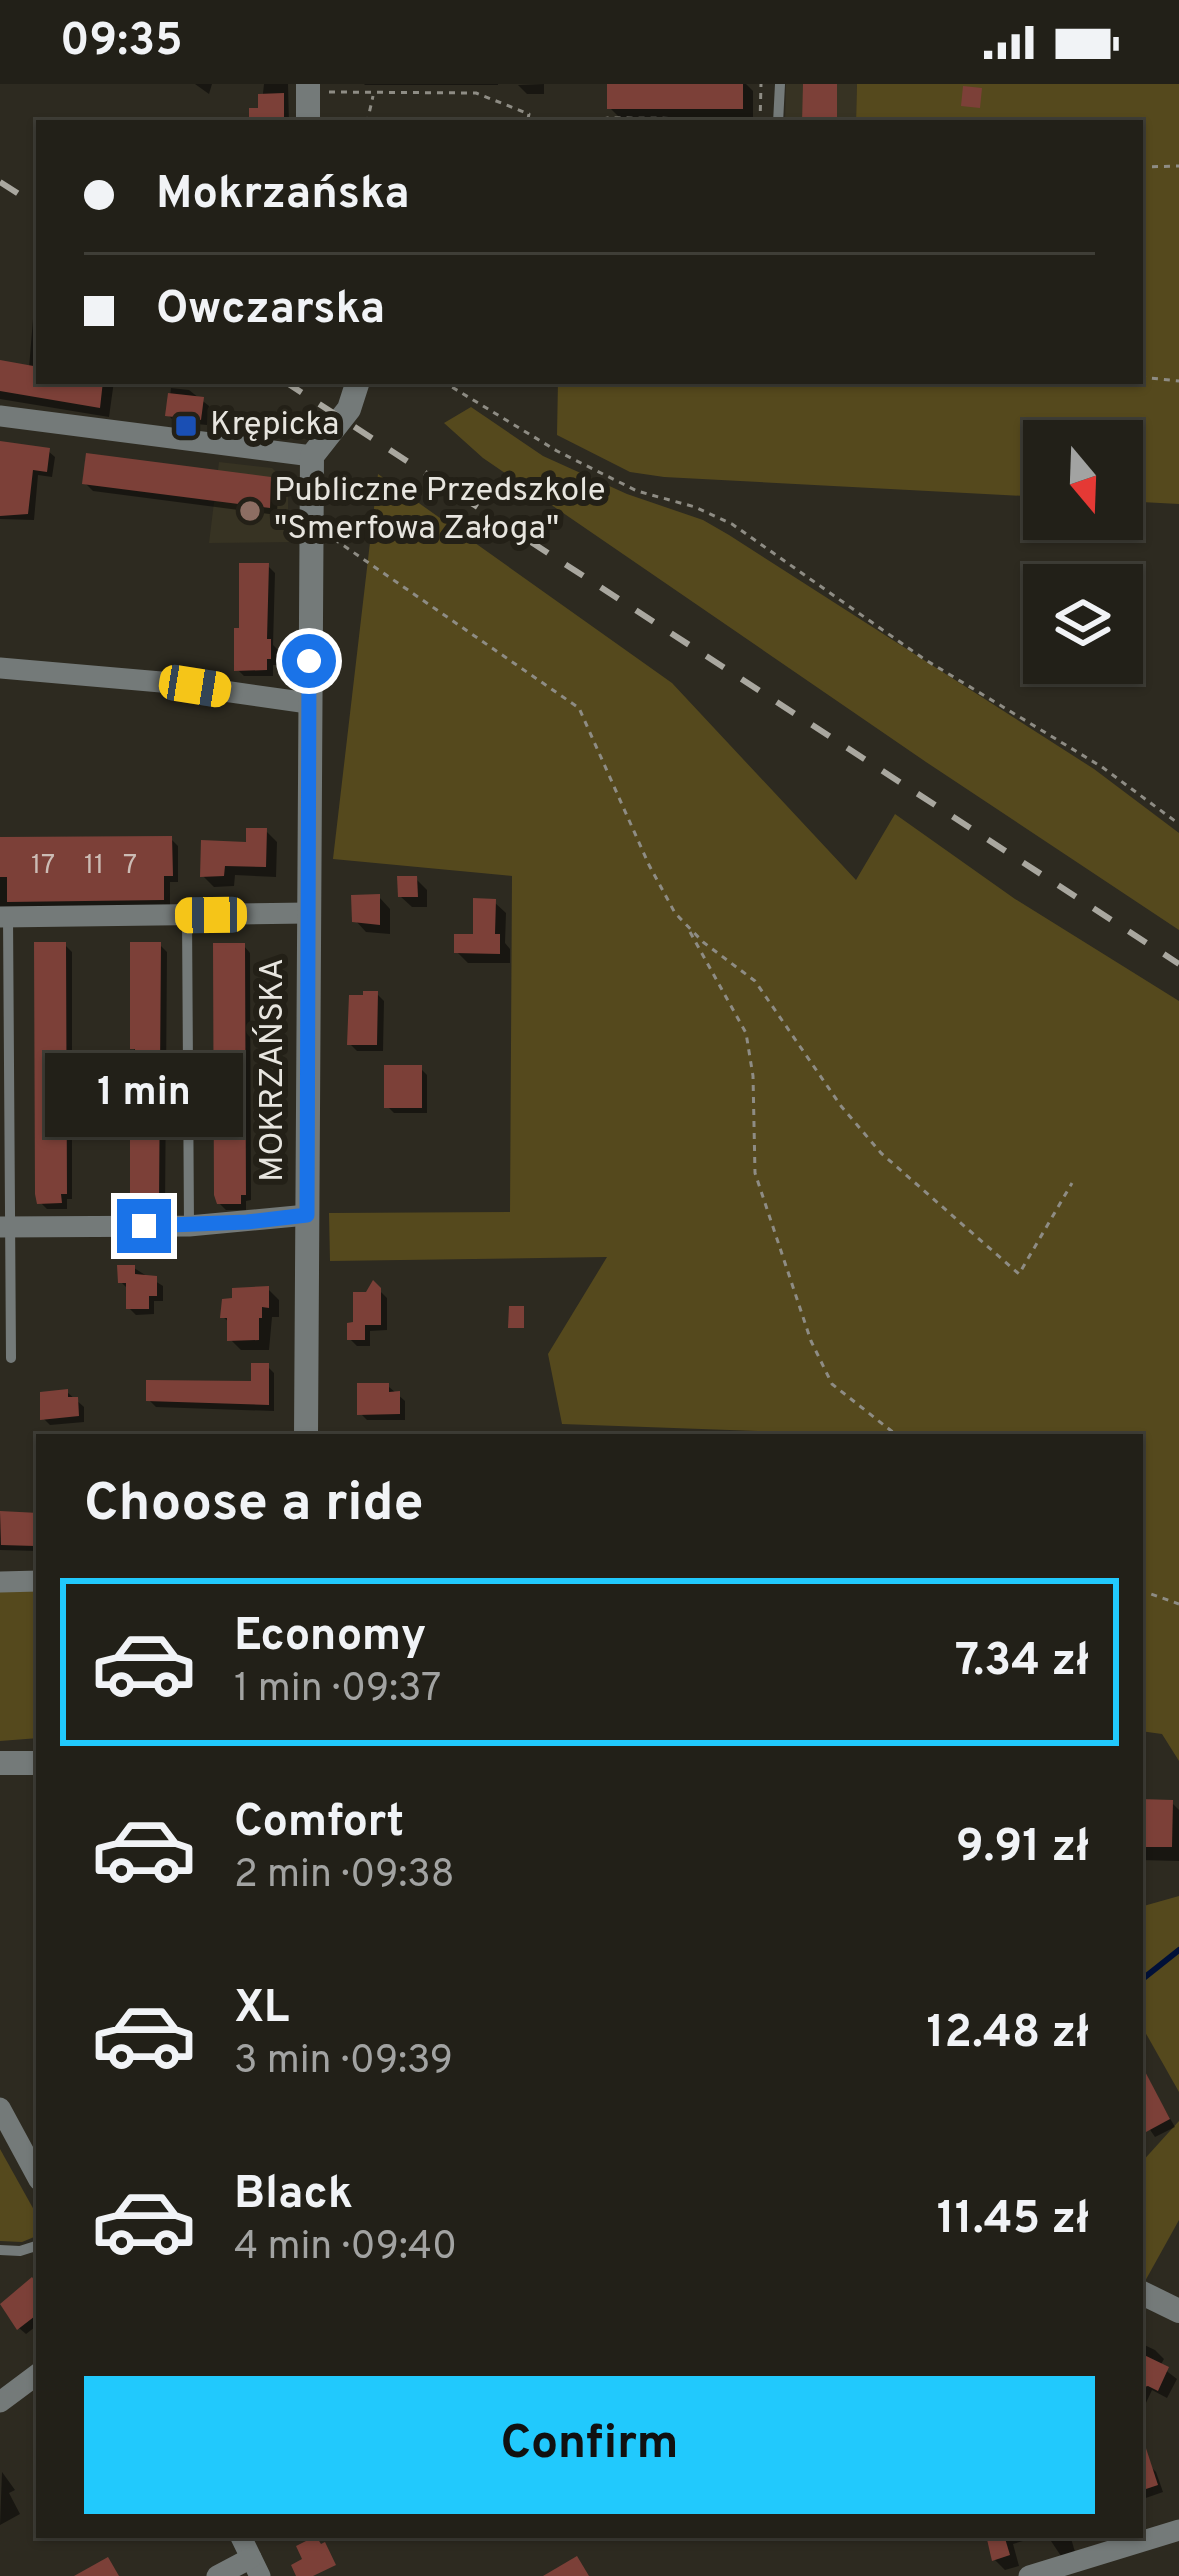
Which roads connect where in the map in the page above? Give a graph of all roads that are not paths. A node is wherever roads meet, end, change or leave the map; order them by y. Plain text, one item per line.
1 (779, 84) edge
2 (315, 88) edge
3 (309, 120) edge
4 (778, 120) edge
5 (357, 384) edge
6 (0, 416) edge
7 (313, 457) junction
8 (0, 668) edge
9 (308, 704) junction
10 (308, 913) junction
11 (187, 916) junction
12 (4, 917) edge
13 (307, 1215) junction
14 (189, 1226) junction
15 (4, 1227) edge
16 (11, 1358) dead end
17 (306, 1434) edge
18 (36, 1581) edge
19 (0, 1582) edge
20 (0, 1763) edge
21 (36, 1763) edge
22 (0, 2108) edge
23 (36, 2174) edge
24 (36, 2246) edge
25 (0, 2250) edge
26 (1143, 2294) edge
27 (1179, 2311) edge
28 (36, 2375) edge
29 (0, 2402) edge
30 (1179, 2530) edge
31 (240, 2538) edge
32 (255, 2567) edge
33 (218, 2576) edge
34 (1029, 2576) edge

1 - 4 lane
2 - 3 street
5 - 7 street
6 - 7 street
7 - 9 street, MOKRZAŃSKA
8 - 9 street
9 - 10 street, MOKRZAŃSKA
10 - 11 street
10 - 13 street, MOKRZAŃSKA
11 - 12 street
11 - 14 lane
12 - 15 lane
13 - 14 street
13 - 17 street, MOKRZAŃSKA
14 - 15 street
15 - 16 lane
18 - 19 street
20 - 21 street
22 - 23 street
24 - 25 lane
26 - 27 street
28 - 29 street
30 - 34 street
31 - 32 street
32 - 33 street

